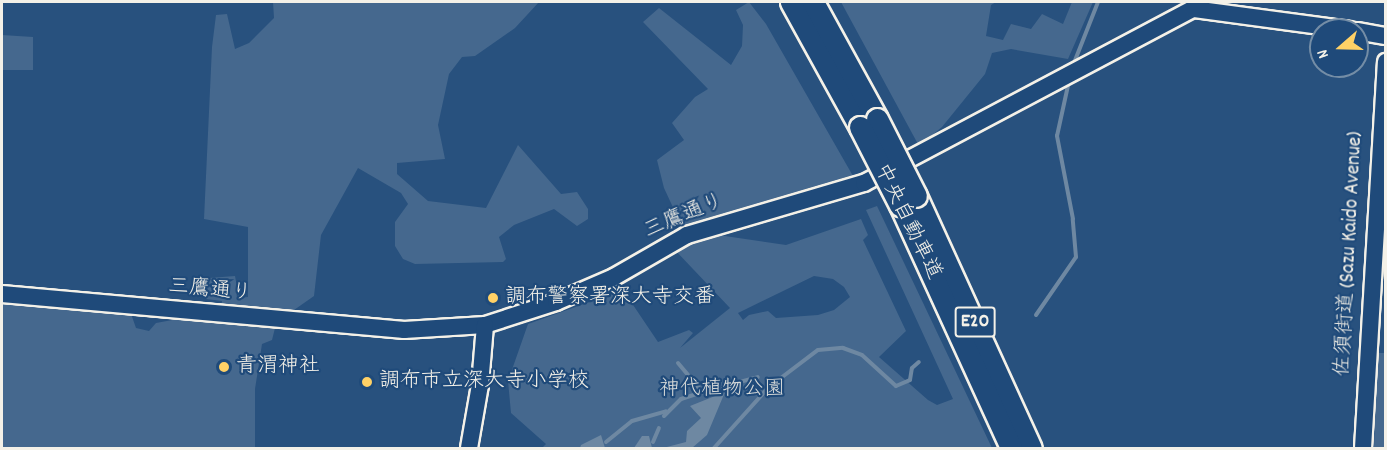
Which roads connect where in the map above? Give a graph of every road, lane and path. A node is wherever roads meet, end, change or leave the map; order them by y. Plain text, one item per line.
1 (791, 2) edge
2 (813, 2) edge
3 (1309, 25) edge
4 (1369, 33) edge
5 (1386, 36) edge
6 (1386, 62) edge
7 (869, 123) junction
8 (908, 201) junction
9 (2, 294) edge
10 (485, 325) junction
11 (469, 448) edge
12 (1011, 448) edge
13 (1031, 448) edge
14 (1363, 448) edge

1 - 7 highway, 中央自動車道 / E20
2 - 7 highway, 中央自動車道 / E20
3 - 10 main road, 三鷹通り
4 - 5 main road
6 - 14 main road, 佐須街道 (Sazu Kaido Avenue)
7 - 8 highway, 中央自動車道 / E20, bridge
8 - 12 highway, 中央自動車道 / E20
8 - 13 highway, 中央自動車道 / E20
9 - 10 main road, 三鷹通り
10 - 11 main road

